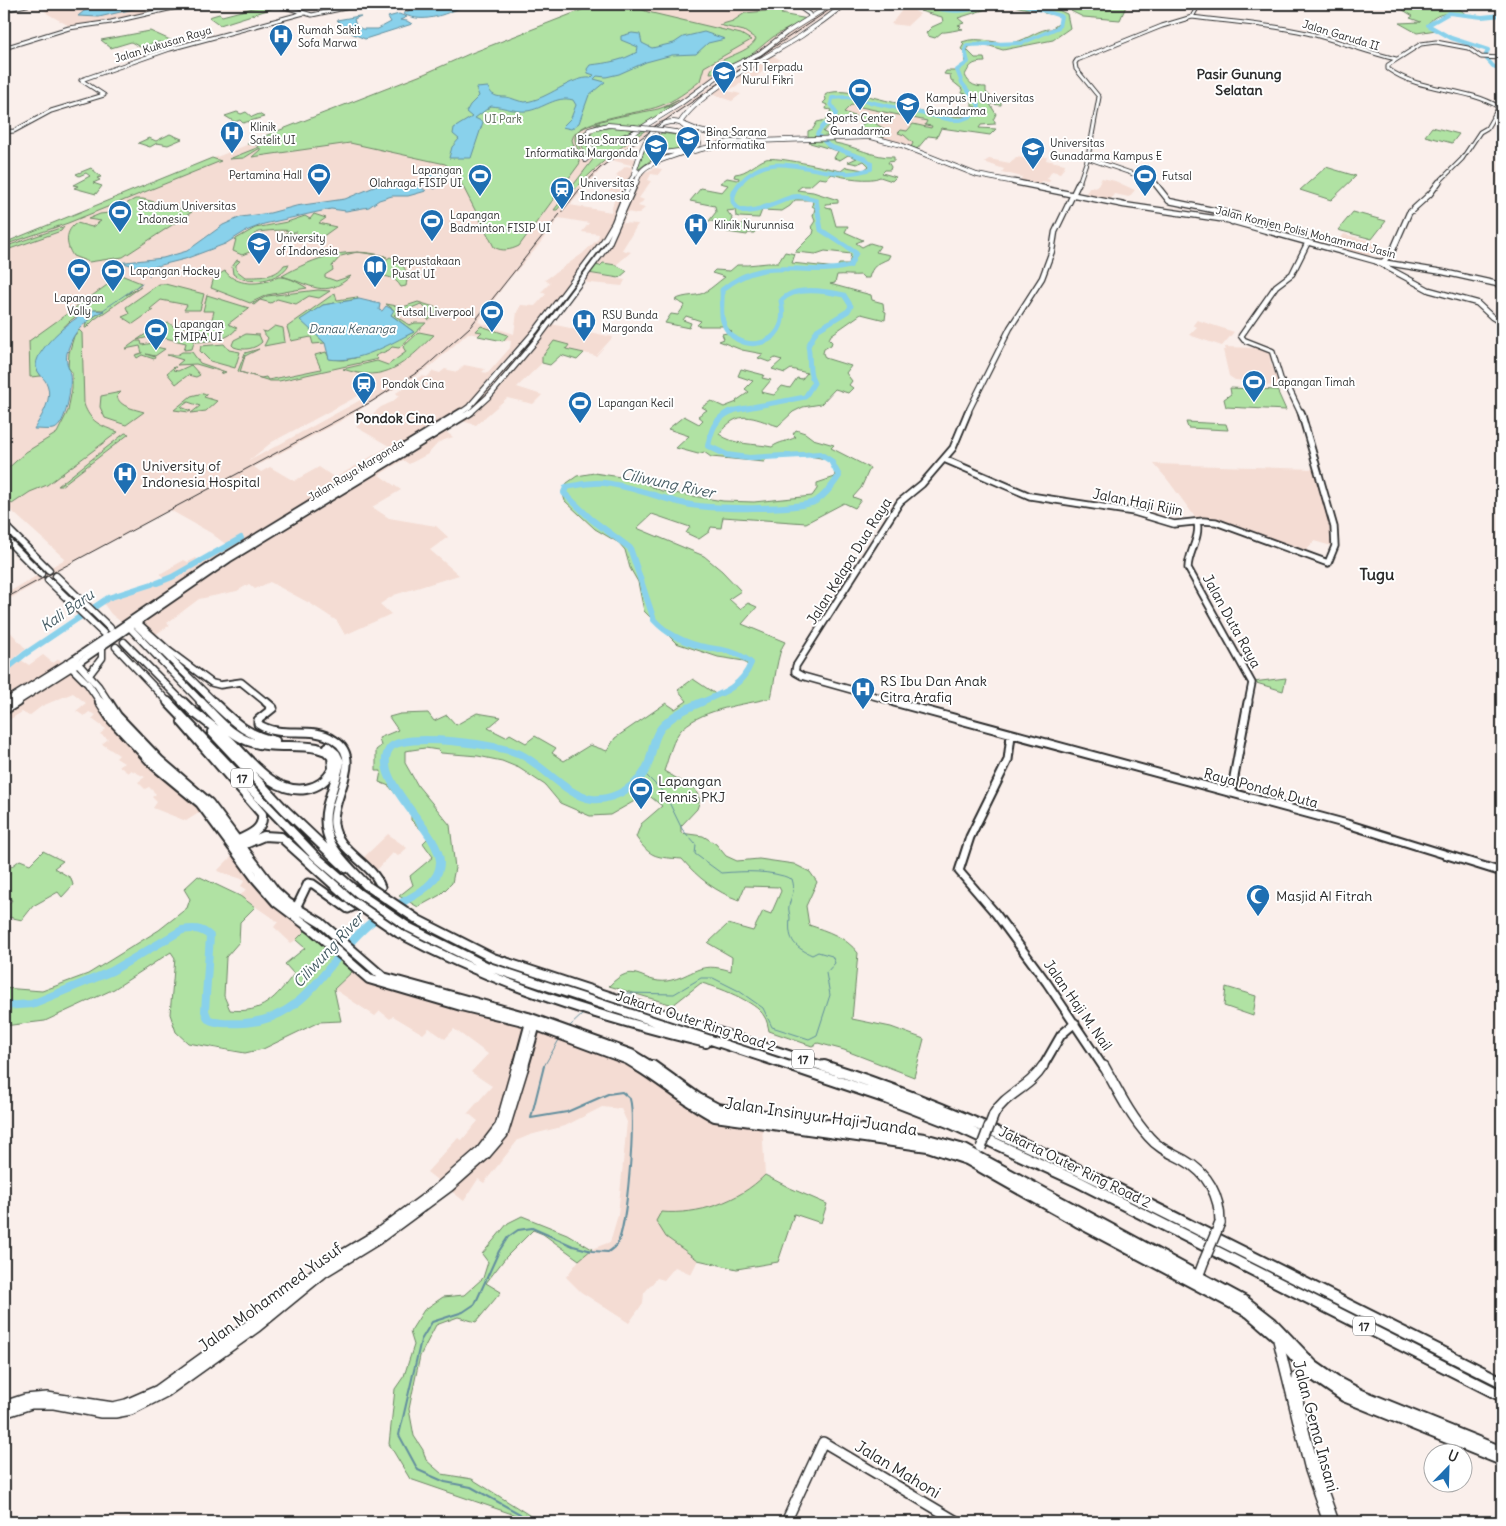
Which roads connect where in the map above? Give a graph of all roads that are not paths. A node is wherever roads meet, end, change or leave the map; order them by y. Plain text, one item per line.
1 (31, 4) edge
2 (201, 4) edge
3 (261, 4) edge
4 (364, 4) edge
5 (802, 4) edge
6 (832, 4) edge
7 (845, 4) edge
8 (1198, 4) edge
9 (4, 10) edge
10 (304, 13) junction
11 (1192, 17) junction
12 (811, 18) junction
13 (4, 48) edge
14 (1502, 58) edge
15 (1396, 59) junction
16 (681, 115) junction
17 (675, 116) dead end
18 (667, 122) junction
19 (680, 123) junction
20 (4, 132) edge
21 (677, 132) junction
22 (719, 134) junction
23 (586, 136) junction
24 (749, 141) junction
25 (763, 141) junction
26 (681, 150) junction
27 (672, 157) junction
28 (1086, 160) junction
29 (585, 162) dead end
30 (633, 176) junction
31 (1040, 188) junction
32 (1074, 196) junction
33 (1105, 201) junction
34 (1231, 214) junction
35 (1230, 221) junction
36 (1308, 242) junction
37 (1375, 261) junction
38 (1382, 263) junction
39 (1389, 266) junction
40 (1502, 285) edge
41 (562, 300) junction
42 (1502, 323) edge
43 (944, 459) junction
44 (1197, 522) junction
45 (4, 525) edge
46 (4, 537) edge
47 (245, 547) junction
48 (49, 570) dead end
49 (41, 574) dead end
50 (56, 576) dead end
51 (48, 580) dead end
52 (135, 626) junction
53 (110, 628) dead end
54 (103, 633) dead end
55 (124, 642) dead end
56 (116, 647) dead end
57 (102, 648) junction
58 (128, 660) junction
59 (73, 663) junction
60 (89, 675) junction
61 (25, 697) junction
62 (4, 704) edge
63 (4, 710) edge
64 (191, 710) junction
65 (1011, 735) junction
66 (1231, 793) junction
67 (235, 845) junction
68 (1502, 872) edge
69 (367, 886) junction
70 (296, 908) junction
71 (366, 970) junction
72 (1074, 1023) junction
73 (533, 1025) junction
74 (549, 1026) junction
75 (585, 1040) junction
76 (761, 1056) junction
77 (979, 1152) junction
78 (1078, 1217) junction
79 (1198, 1277) junction
80 (1278, 1337) junction
81 (1309, 1372) junction
82 (1292, 1381) junction
83 (1502, 1382) edge
84 (1502, 1396) edge
85 (4, 1406) edge
86 (4, 1413) edge
87 (1302, 1425) junction
88 (1502, 1452) edge
89 (1502, 1460) edge
90 (786, 1522) edge
91 (958, 1522) edge
92 (1328, 1522) edge
93 (1334, 1522) edge

1 - 9 main road
2 - 13 street
3 - 10 street
4 - 10 street
5 - 12 street
6 - 12 main road
7 - 16 main road
8 - 11 street
10 - 20 street, Jalan Kukusan Raya
11 - 15 street, Jalan Garuda II
11 - 28 street, Jalan Kelapa Dua Raya
12 - 23 main road
14 - 15 street
15 - 38 street
16 - 19 main road
16 - 22 main road
17 - 18 main road
18 - 19 main road
18 - 26 main road
18 - 30 main road, Jalan Raya Margonda
19 - 22 main road
19 - 27 main road, Jalan Raya Margonda
21 - 23 main road, bridge
21 - 24 main road, bridge
21 - 26 main road
22 - 25 main road
23 - 29 main road
24 - 25 main road
24 - 27 main road
25 - 31 main road, Jalan Komjen Polisi Mohammad Jasin
26 - 30 main road
27 - 41 main road, Jalan Raya Margonda
28 - 32 street, Jalan Kelapa Dua Raya
28 - 34 street
30 - 41 main road, Jalan Raya Margonda
31 - 32 main road, Jalan Komjen Polisi Mohammad Jasin
31 - 32 main road, Jalan Komjen Polisi Mohammad Jasin
32 - 33 main road, Jalan Komjen Polisi Mohammad Jasin
32 - 33 main road, Jalan Komjen Polisi Mohammad Jasin
32 - 43 street, Jalan Kelapa Dua Raya
33 - 35 main road, Jalan Komjen Polisi Mohammad Jasin
34 - 35 street
34 - 35 street
35 - 36 main road, Jalan Komjen Polisi Mohammad Jasin
36 - 37 main road, Jalan Komjen Polisi Mohammad Jasin
36 - 44 street, Jalan Haji Rijin
37 - 38 main road, Jalan Komjen Polisi Mohammad Jasin
37 - 39 street
38 - 39 main road, Jalan Komjen Polisi Mohammad Jasin
39 - 40 main road, Jalan Komjen Polisi Mohammad Jasin
39 - 42 street
41 - 47 main road, Jalan Raya Margonda
43 - 44 street, Jalan Haji Rijin
43 - 65 street, Jalan Kelapa Dua Raya
44 - 66 street, Jalan Duta Raya
45 - 48 highway
46 - 49 highway
47 - 52 main road, Jalan Raya Margonda
47 - 59 main road, Jalan Raya Margonda
50 - 53 highway
51 - 54 highway
52 - 57 main road, Jalan Raya Margonda
52 - 64 highway
52 - 69 highway
52 - 70 street
55 - 64 highway, Jakarta Outer Ring Road 2 / 17
56 - 58 highway, Jakarta Outer Ring Road 2 / 17
57 - 59 main road, Jalan Raya Margonda
57 - 60 highway
58 - 67 highway
58 - 76 highway, Jakarta Outer Ring Road 2 / 17, bridge
59 - 60 highway, Jalan Insinyur Haji Juanda
59 - 61 highway, Jalan Raya Margonda
59 - 62 highway, Jalan Raya Margonda
59 - 67 highway, Jalan Insinyur Haji Juanda
60 - 67 highway, Jalan Insinyur Haji Juanda
61 - 62 highway, Jalan Raya Margonda
61 - 63 highway, Jalan Raya Margonda
64 - 69 highway, Jakarta Outer Ring Road 2 / 17
65 - 66 street, Raya Pondok Duta
65 - 72 street, Jalan Haji M. Nail
66 - 68 street, Raya Pondok Duta
67 - 70 highway, Jalan Insinyur Haji Juanda
67 - 71 highway, Jalan Insinyur Haji Juanda
67 - 76 highway, bridge
69 - 83 highway, Jakarta Outer Ring Road 2 / 17, bridge
70 - 71 highway, Jalan Insinyur Haji Juanda
71 - 73 highway, Jalan Insinyur Haji Juanda
71 - 74 highway, Jalan Insinyur Haji Juanda
72 - 77 street, bridge
72 - 79 street, Jalan Haji M. Nail, bridge
73 - 74 highway, Jalan Insinyur Haji Juanda
73 - 85 street, Jalan Mohammed Yusuf
73 - 86 street, Jalan Mohammed Yusuf
74 - 75 highway, Jalan Insinyur Haji Juanda
75 - 77 highway, Jalan Insinyur Haji Juanda
75 - 78 highway, Jalan Insinyur Haji Juanda
76 - 84 highway, Jakarta Outer Ring Road 2 / 17
77 - 78 highway, Jalan Insinyur Haji Juanda
78 - 79 highway, Jalan Insinyur Haji Juanda
78 - 80 highway, Jalan Insinyur Haji Juanda
79 - 88 highway, Jalan Insinyur Haji Juanda
80 - 81 highway, Jalan Insinyur Haji Juanda
80 - 82 street, Jalan Gema Insani
81 - 82 street, Jalan Gema Insani
81 - 89 highway, Jalan Insinyur Haji Juanda
82 - 87 street, Jalan Gema Insani
87 - 92 street, Jalan Gema Insani
87 - 93 street, Jalan Gema Insani
90 - 91 street, Jalan Mahoni

